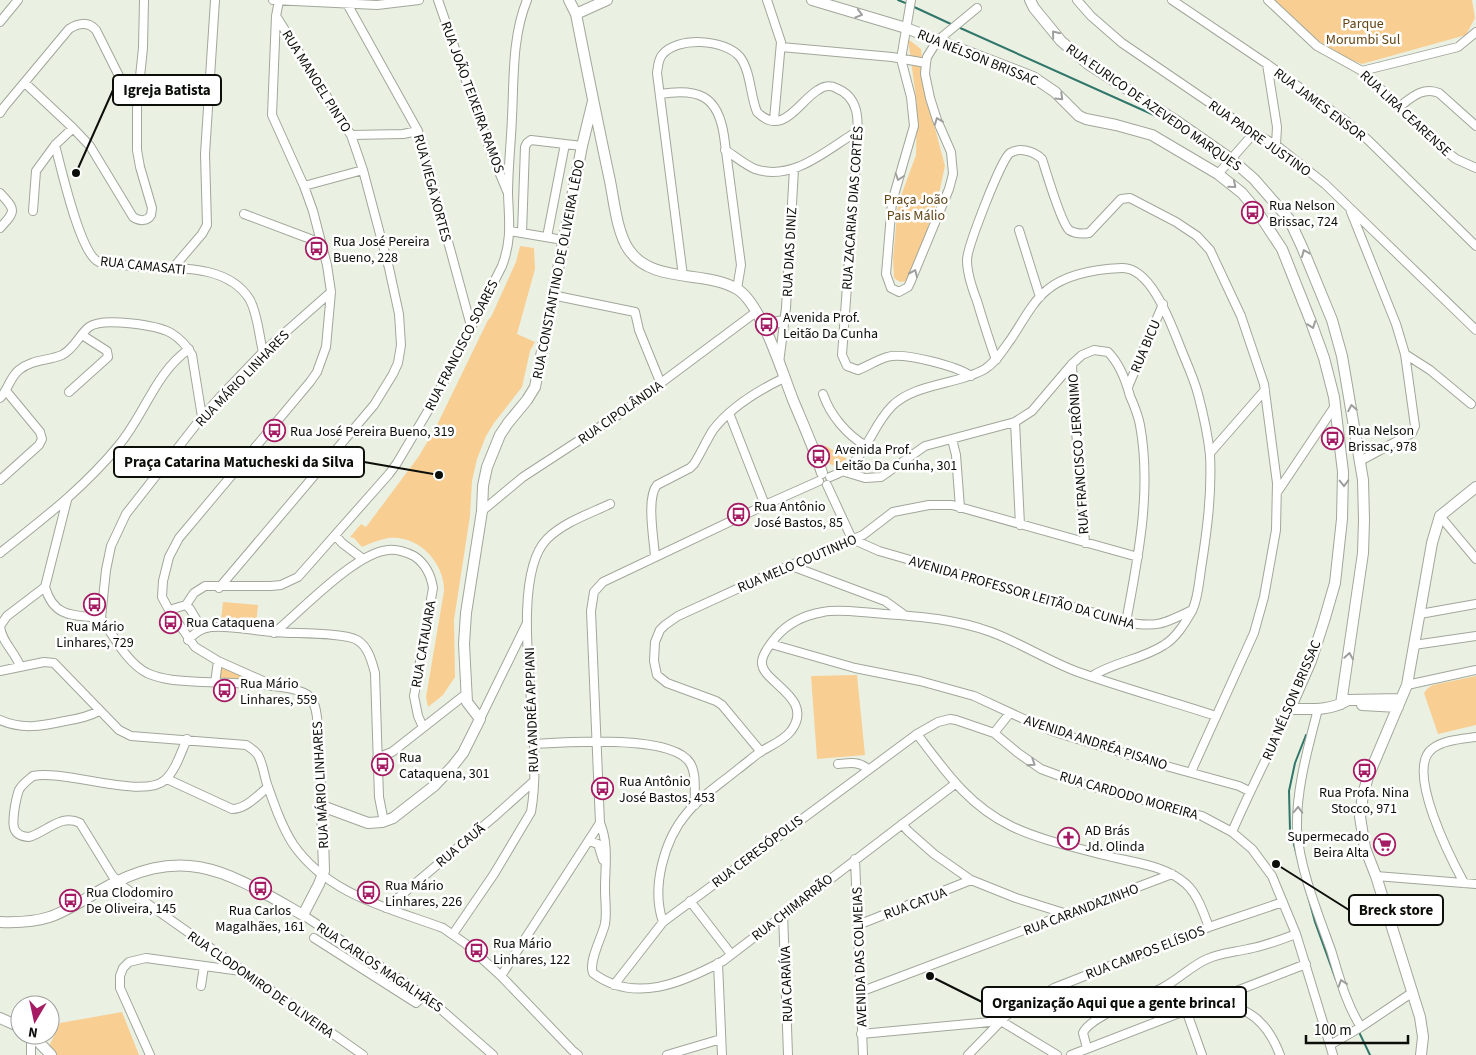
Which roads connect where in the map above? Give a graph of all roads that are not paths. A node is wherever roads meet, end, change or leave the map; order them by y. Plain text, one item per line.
1 (18, 0) edge
2 (144, 0) edge
3 (215, 0) edge
4 (420, 0) edge
5 (438, 0) edge
6 (522, 0) edge
7 (527, 0) edge
8 (569, 0) edge
9 (607, 0) edge
10 (767, 0) edge
11 (812, 0) edge
12 (911, 0) edge
13 (1030, 0) edge
14 (1077, 0) edge
15 (1172, 0) edge
16 (1268, 0) edge
17 (276, 1) edge
18 (347, 2) edge
19 (977, 8) dead end
20 (523, 10) junction
21 (576, 14) junction
22 (276, 16) junction
23 (0, 22) edge
24 (906, 28) junction
25 (1476, 32) edge
26 (938, 40) junction
27 (781, 47) junction
28 (901, 59) junction
29 (926, 63) junction
30 (1267, 64) junction
31 (1362, 71) junction
32 (25, 83) junction
33 (660, 94) junction
34 (593, 101) junction
35 (137, 105) junction
36 (1399, 107) junction
37 (0, 113) edge
38 (1476, 114) edge
39 (1466, 117) junction
40 (774, 120) junction
41 (1476, 126) edge
42 (73, 128) junction
43 (858, 130) junction
44 (418, 131) junction
45 (1254, 133) junction
46 (351, 135) junction
47 (565, 144) junction
48 (55, 145) junction
49 (1276, 145) junction
50 (582, 146) junction
51 (725, 150) junction
52 (1231, 159) junction
53 (794, 168) junction
54 (1476, 168) edge
55 (363, 170) junction
56 (1218, 174) junction
57 (304, 186) junction
58 (0, 193) edge
59 (508, 193) junction
60 (1350, 208) junction
61 (33, 212) dead end
62 (244, 214) dead end
63 (0, 228) edge
64 (1019, 230) dead end
65 (510, 231) junction
66 (522, 233) junction
67 (1376, 234) junction
68 (547, 237) junction
69 (563, 240) junction
70 (321, 243) junction
71 (1364, 243) junction
72 (1476, 246) edge
73 (173, 268) junction
74 (684, 276) junction
75 (737, 289) junction
76 (331, 292) junction
77 (552, 295) junction
78 (1040, 297) junction
79 (1163, 304) junction
80 (758, 316) junction
81 (784, 321) junction
82 (471, 326) junction
83 (1476, 330) edge
84 (82, 335) junction
85 (189, 349) junction
86 (263, 352) junction
87 (1405, 354) junction
88 (996, 360) junction
89 (1072, 364) junction
90 (779, 365) junction
91 (971, 376) junction
92 (784, 378) junction
93 (661, 384) junction
94 (1128, 387) junction
95 (1265, 390) junction
96 (6, 392) junction
97 (68, 392) dead end
98 (823, 394) dead end
99 (0, 398) edge
100 (1471, 404) dead end
101 (1335, 406) junction
102 (729, 413) junction
103 (202, 417) junction
104 (1015, 422) junction
105 (1356, 436) junction
106 (1339, 438) junction
107 (952, 439) junction
108 (866, 446) junction
109 (1210, 453) junction
110 (1360, 461) junction
111 (845, 472) junction
112 (825, 479) junction
113 (0, 480) edge
114 (1476, 487) edge
115 (1278, 490) junction
116 (67, 500) junction
117 (610, 504) dead end
118 (765, 505) junction
119 (960, 508) junction
120 (482, 511) junction
121 (1440, 516) junction
122 (1020, 525) junction
123 (335, 535) junction
124 (852, 538) junction
125 (1085, 543) junction
126 (0, 552) edge
127 (655, 557) junction
128 (1138, 557) junction
129 (363, 559) junction
130 (1476, 559) edge
131 (789, 565) junction
132 (45, 587) junction
133 (219, 588) junction
134 (1476, 604) edge
135 (186, 605) junction
136 (168, 610) junction
137 (1192, 610) junction
138 (903, 614) junction
139 (1420, 614) junction
140 (101, 618) junction
141 (1126, 622) junction
142 (527, 623) junction
143 (202, 629) junction
144 (274, 633) junction
145 (1476, 636) edge
146 (188, 640) junction
147 (771, 644) junction
148 (1414, 645) junction
149 (218, 661) junction
150 (20, 666) junction
151 (1476, 670) edge
152 (0, 671) edge
153 (1092, 676) junction
154 (215, 683) junction
155 (272, 685) junction
156 (1407, 685) junction
157 (466, 694) junction
158 (1400, 703) junction
159 (1342, 704) junction
160 (1290, 709) junction
161 (1318, 709) junction
162 (99, 711) junction
163 (1010, 713) junction
164 (1216, 716) junction
165 (480, 719) junction
166 (0, 720) edge
167 (424, 727) junction
168 (994, 733) junction
169 (917, 734) junction
170 (1476, 736) edge
171 (187, 740) junction
172 (598, 742) junction
173 (534, 744) junction
174 (761, 752) junction
175 (377, 758) junction
176 (838, 764) dead end
177 (868, 769) junction
178 (1191, 772) junction
179 (167, 778) junction
180 (534, 782) junction
181 (955, 784) junction
182 (268, 786) junction
183 (1249, 791) junction
184 (695, 805) junction
185 (322, 806) junction
186 (384, 822) junction
187 (600, 823) junction
188 (902, 824) junction
189 (1232, 832) junction
190 (590, 841) junction
191 (855, 859) junction
192 (605, 865) junction
193 (1172, 874) junction
194 (323, 876) junction
195 (1376, 876) junction
196 (971, 880) junction
197 (116, 881) junction
198 (1464, 883) junction
199 (1476, 884) edge
200 (690, 901) junction
201 (1283, 902) junction
202 (386, 908) junction
203 (783, 913) junction
204 (1068, 914) junction
205 (303, 915) junction
206 (0, 922) edge
207 (663, 922) junction
208 (858, 925) junction
209 (1209, 927) junction
210 (453, 934) junction
211 (1296, 934) junction
212 (314, 938) dead end
213 (731, 954) junction
214 (718, 963) junction
215 (1306, 964) junction
216 (204, 966) junction
217 (243, 971) junction
218 (501, 976) junction
219 (614, 985) junction
220 (201, 986) dead end
221 (860, 992) junction
222 (1413, 992) junction
223 (424, 995) junction
224 (1214, 1000) junction
225 (1186, 1010) junction
226 (1001, 1021) junction
227 (1360, 1028) junction
228 (861, 1034) junction
229 (721, 1039) junction
230 (41, 1045) edge
231 (1330, 1045) junction
232 (1087, 1048) junction
233 (678, 1053) edge
234 (50, 1055) edge
235 (150, 1055) edge
236 (363, 1055) edge
237 (493, 1055) edge
238 (578, 1055) edge
239 (667, 1055) edge
240 (722, 1055) edge
241 (788, 1055) edge
242 (862, 1055) edge
243 (968, 1055) edge
244 (1057, 1055) edge
245 (1071, 1055) edge
246 (1202, 1055) edge
247 (1280, 1055) edge
248 (1333, 1055) edge
249 (1421, 1055) edge

1 - 23 street
2 - 35 street
3 - 73 street
4 - 18 street
5 - 59 street, RUA JOÃO TEIXEIRA RAMOS
6 - 20 street, RUA FRANCISCO SOARES
7 - 20 street, RUA FRANCISCO SOARES
8 - 21 street
9 - 21 street
10 - 27 street
11 -> 24 street, RUA NÉLSON BRISSAC
12 - 24 street
52 -> 13 street, RUA EURICO DE AZEVEDO MARQUES
14 - 45 street, RUA PADRE JUSTINO
15 - 30 street, RUA JAMES ENSOR
16 - 31 street, RUA LIRA CEARENSE
17 - 18 street
17 - 22 street
18 - 44 street, RUA VIEGA XORTES
19 - 26 street
20 - 59 street, RUA FRANCISCO SOARES
21 - 34 street
22 - 46 street, RUA MANOEL PINTO
22 - 57 street
24 - 26 street, RUA NÉLSON BRISSAC
24 - 28 street
25 - 31 street
26 - 29 street
26 -> 56 street, RUA NÉLSON BRISSAC
27 - 28 street
27 - 40 street
28 - 29 street
28 -> 29 street
30 - 49 street
30 - 72 street, RUA JAMES ENSOR
31 - 36 street, RUA LIRA CEARENSE
32 - 35 street
32 - 37 street
32 - 42 street
33 - 40 street
33 - 51 street
33 - 74 street
34 - 50 street, RUA CONSTANTINO DE OLIVEIRA LÊDO
34 - 74 street
35 - 42 street
36 - 39 street
36 - 54 street, RUA LIRA CEARENSE
38 - 39 street
39 - 41 street
40 - 43 street, RUA ZACARIAS DIAS CORTÊS
42 - 48 street
43 - 53 street
43 - 91 street, RUA ZACARIAS DIAS CORTÊS
44 - 46 street
44 - 82 street, RUA VIEGA XORTES
45 - 49 street, RUA PADRE JUSTINO
45 - 52 street
46 - 55 street, RUA MANOEL PINTO
47 - 50 street
47 - 66 street
47 - 68 street
48 - 61 street
48 - 73 street, RUA CAMASATI
49 - 60 street, RUA PADRE JUSTINO
50 - 69 street, RUA CONSTANTINO DE OLIVEIRA LÊDO
51 - 53 street
51 - 75 street
52 - 56 street
105 -> 52 street, RUA EURICO DE AZEVEDO MARQUES
53 - 81 street, RUA DIAS DINIZ
55 - 57 street
55 - 133 street, RUA MANOEL PINTO
56 -> 101 street, RUA NÉLSON BRISSAC
57 - 70 street
58 - 63 street
59 - 65 street, RUA FRANCISCO SOARES
60 - 67 street
60 - 71 street, RUA PADRE JUSTINO
62 - 70 street
64 - 78 street
65 - 66 street
65 - 82 street, RUA FRANCISCO SOARES
66 - 68 street
67 - 71 street
67 - 83 street
68 - 69 street
69 - 77 street, RUA CONSTANTINO DE OLIVEIRA LÊDO
70 - 76 street
71 - 87 street, RUA PADRE JUSTINO
73 - 86 street, RUA CAMASATI
74 - 75 street
75 - 80 street
76 - 86 street, RUA MÁRIO LINHARES
76 - 136 street
77 - 93 street
77 - 120 street, RUA CONSTANTINO DE OLIVEIRA LÊDO
78 - 79 street
78 - 88 street
79 - 94 street, RUA BICU
79 - 109 street
80 - 81 street
80 - 90 street
80 - 93 street, RUA CIPOLÂNDIA
81 - 90 street, RUA DIAS DINIZ
82 - 123 street, RUA FRANCISCO SOARES
84 - 85 street
84 - 96 street
84 - 97 street
85 - 103 street
85 - 116 street
86 - 103 street, RUA MÁRIO LINHARES
87 - 100 street
87 - 110 street, RUA PADRE JUSTINO
88 - 91 street
88 - 95 street
89 - 94 street
89 - 104 street
89 - 125 street, RUA FRANCISCO JERÔNIMO
90 - 92 street
91 - 108 street
92 - 102 street
92 - 112 street
93 - 120 street, RUA CIPOLÂNDIA
94 - 128 street
95 - 109 street
95 - 115 street
96 - 99 street
96 - 113 street
98 - 108 street
101 - 106 street, RUA NÉLSON BRISSAC
101 - 115 street
102 - 118 street
102 - 127 street
103 - 140 street, RUA MÁRIO LINHARES
104 - 107 street
104 - 122 street
105 - 106 street
105 - 110 street, RUA EURICO DE AZEVEDO MARQUES
106 -> 160 street, RUA NÉLSON BRISSAC
107 - 111 street
107 - 119 street
108 - 111 street
109 - 137 street
159 -> 110 street, RUA EURICO DE AZEVEDO MARQUES
111 - 112 street
112 - 118 street
112 - 124 street
114 - 121 street
115 - 164 street
116 - 126 street
116 - 132 street
117 - 142 street, RUA ANDRÉA APPIANI
118 - 127 street
119 - 122 street, RUA MELO COUTINHO
119 - 124 street, RUA MELO COUTINHO
120 - 157 street, RUA CONSTANTINO DE OLIVEIRA LÊDO
121 - 130 street
121 - 139 street
122 - 125 street, RUA MELO COUTINHO
123 - 129 street
123 - 133 street, RUA FRANCISCO SOARES
124 - 131 street, RUA MELO COUTINHO
124 - 141 street, AVENIDA PROFESSOR LEITÃO DA CUNHA
125 - 128 street, RUA MELO COUTINHO
127 - 172 street
128 - 141 street
129 - 144 street, RUA CATAUARA
129 - 167 street, RUA CATAUARA
131 - 138 street
131 - 174 street, RUA MELO COUTINHO
132 - 140 street
132 - 150 street
133 - 135 street, RUA FRANCISCO SOARES
134 - 139 street
135 - 136 street
135 - 143 street
136 - 146 street
137 - 141 street, AVENIDA PROFESSOR LEITÃO DA CUNHA
137 - 153 street
138 - 147 street
138 - 153 street
139 - 148 street
140 - 154 street, RUA MÁRIO LINHARES
142 - 165 street
142 - 173 street, RUA ANDRÉA APPIANI
143 - 144 street
143 - 146 street
144 - 175 street
145 - 148 street
146 - 149 street
147 - 163 street, AVENIDA ANDRÉA PISANO
147 - 174 street
148 - 156 street
149 - 154 street
149 - 155 street
150 - 152 street
150 - 162 street
151 - 156 street
153 - 164 street
154 - 155 street, RUA MÁRIO LINHARES
155 - 185 street, RUA MÁRIO LINHARES
156 - 158 street
157 - 165 street, RUA CONSTANTINO DE OLIVEIRA LÊDO
157 - 167 street
158 - 159 street
158 - 195 street
159 - 161 street
160 - 161 street
160 - 183 street, RUA NÉLSON BRISSAC
227 -> 161 street
162 - 166 street
162 - 171 street
163 - 168 street
163 - 178 street, AVENIDA ANDRÉA PISANO
164 - 178 street
165 - 186 street
167 - 175 street
168 - 169 street, RUA CARDODO MOREIRA
168 -> 189 street, RUA CARDODO MOREIRA
169 - 177 street, RUA CERESÓPOLIS
169 - 181 street
170 - 198 street
171 - 179 street
171 - 182 street
172 - 173 street
172 - 184 street
172 - 187 street
173 - 180 street, RUA ANDRÉA APPIANI
174 - 184 street
175 - 186 street
176 - 177 street
177 - 200 street, RUA CERESÓPOLIS
178 - 183 street, AVENIDA ANDRÉA PISANO
179 - 182 street
179 - 197 street
180 - 202 street, RUA CAUÃ
180 - 210 street, RUA ANDRÉA APPIANI
181 - 188 street, RUA CHIMARRÃO
181 - 193 street
182 - 194 street
183 - 189 street, RUA NÉLSON BRISSAC
184 - 207 street
185 - 186 street
185 - 194 street, RUA MÁRIO LINHARES
187 - 190 street
187 - 192 street
188 - 191 street, RUA CHIMARRÃO
188 - 196 street
189 - 201 street, RUA CARDODO MOREIRA
190 - 192 street
190 - 218 street
191 - 203 street, RUA CHIMARRÃO
191 - 208 street, AVENIDA DAS COLMEIAS
192 - 219 street
193 - 204 street, RUA CARANDAZINHO
193 - 209 street
194 - 202 street
194 - 205 street
195 - 198 street
195 - 222 street
196 - 204 street
196 - 208 street, RUA CATUA
197 - 205 street, RUA CARLOS MAGALHÃES
197 - 206 street
197 - 217 street, RUA CLODOMIRO DE OLIVEIRA
198 - 199 street
200 - 207 street, RUA CERESÓPOLIS
200 - 213 street
201 - 209 street, RUA CAMPOS ELÍSIOS
201 - 211 street, RUA CARDODO MOREIRA
202 - 210 street
203 - 213 street, RUA CHIMARRÃO
203 - 241 street, RUA CARAÍVA
204 - 221 street, RUA CARANDAZINHO
205 - 223 street, RUA CARLOS MAGALHÃES
207 - 219 street, RUA CERESÓPOLIS
208 - 221 street, AVENIDA DAS COLMEIAS
209 - 226 street, RUA CAMPOS ELÍSIOS
210 - 218 street
211 - 215 street, RUA CARDODO MOREIRA
211 - 232 street
212 - 223 street
213 - 214 street, RUA CHIMARRÃO
214 - 219 street, RUA CHIMARRÃO
214 - 229 street
215 - 224 street
215 - 231 street, RUA CARDODO MOREIRA
216 - 217 street
216 - 220 street
216 - 235 street
217 - 236 street, RUA CLODOMIRO DE OLIVEIRA
218 - 238 street
221 - 228 street, AVENIDA DAS COLMEIAS
222 - 227 street
222 - 249 street
223 - 237 street, RUA CARLOS MAGALHÃES
224 - 225 street
224 - 247 street
225 - 232 street
225 - 246 street
226 - 228 street
226 - 243 street, RUA CAMPOS ELÍSIOS
226 - 244 street
227 - 231 street
228 - 242 street, AVENIDA DAS COLMEIAS
229 - 233 street
229 - 240 street
230 - 234 street
231 - 248 street, RUA CARDODO MOREIRA
232 - 245 street
233 - 239 street

